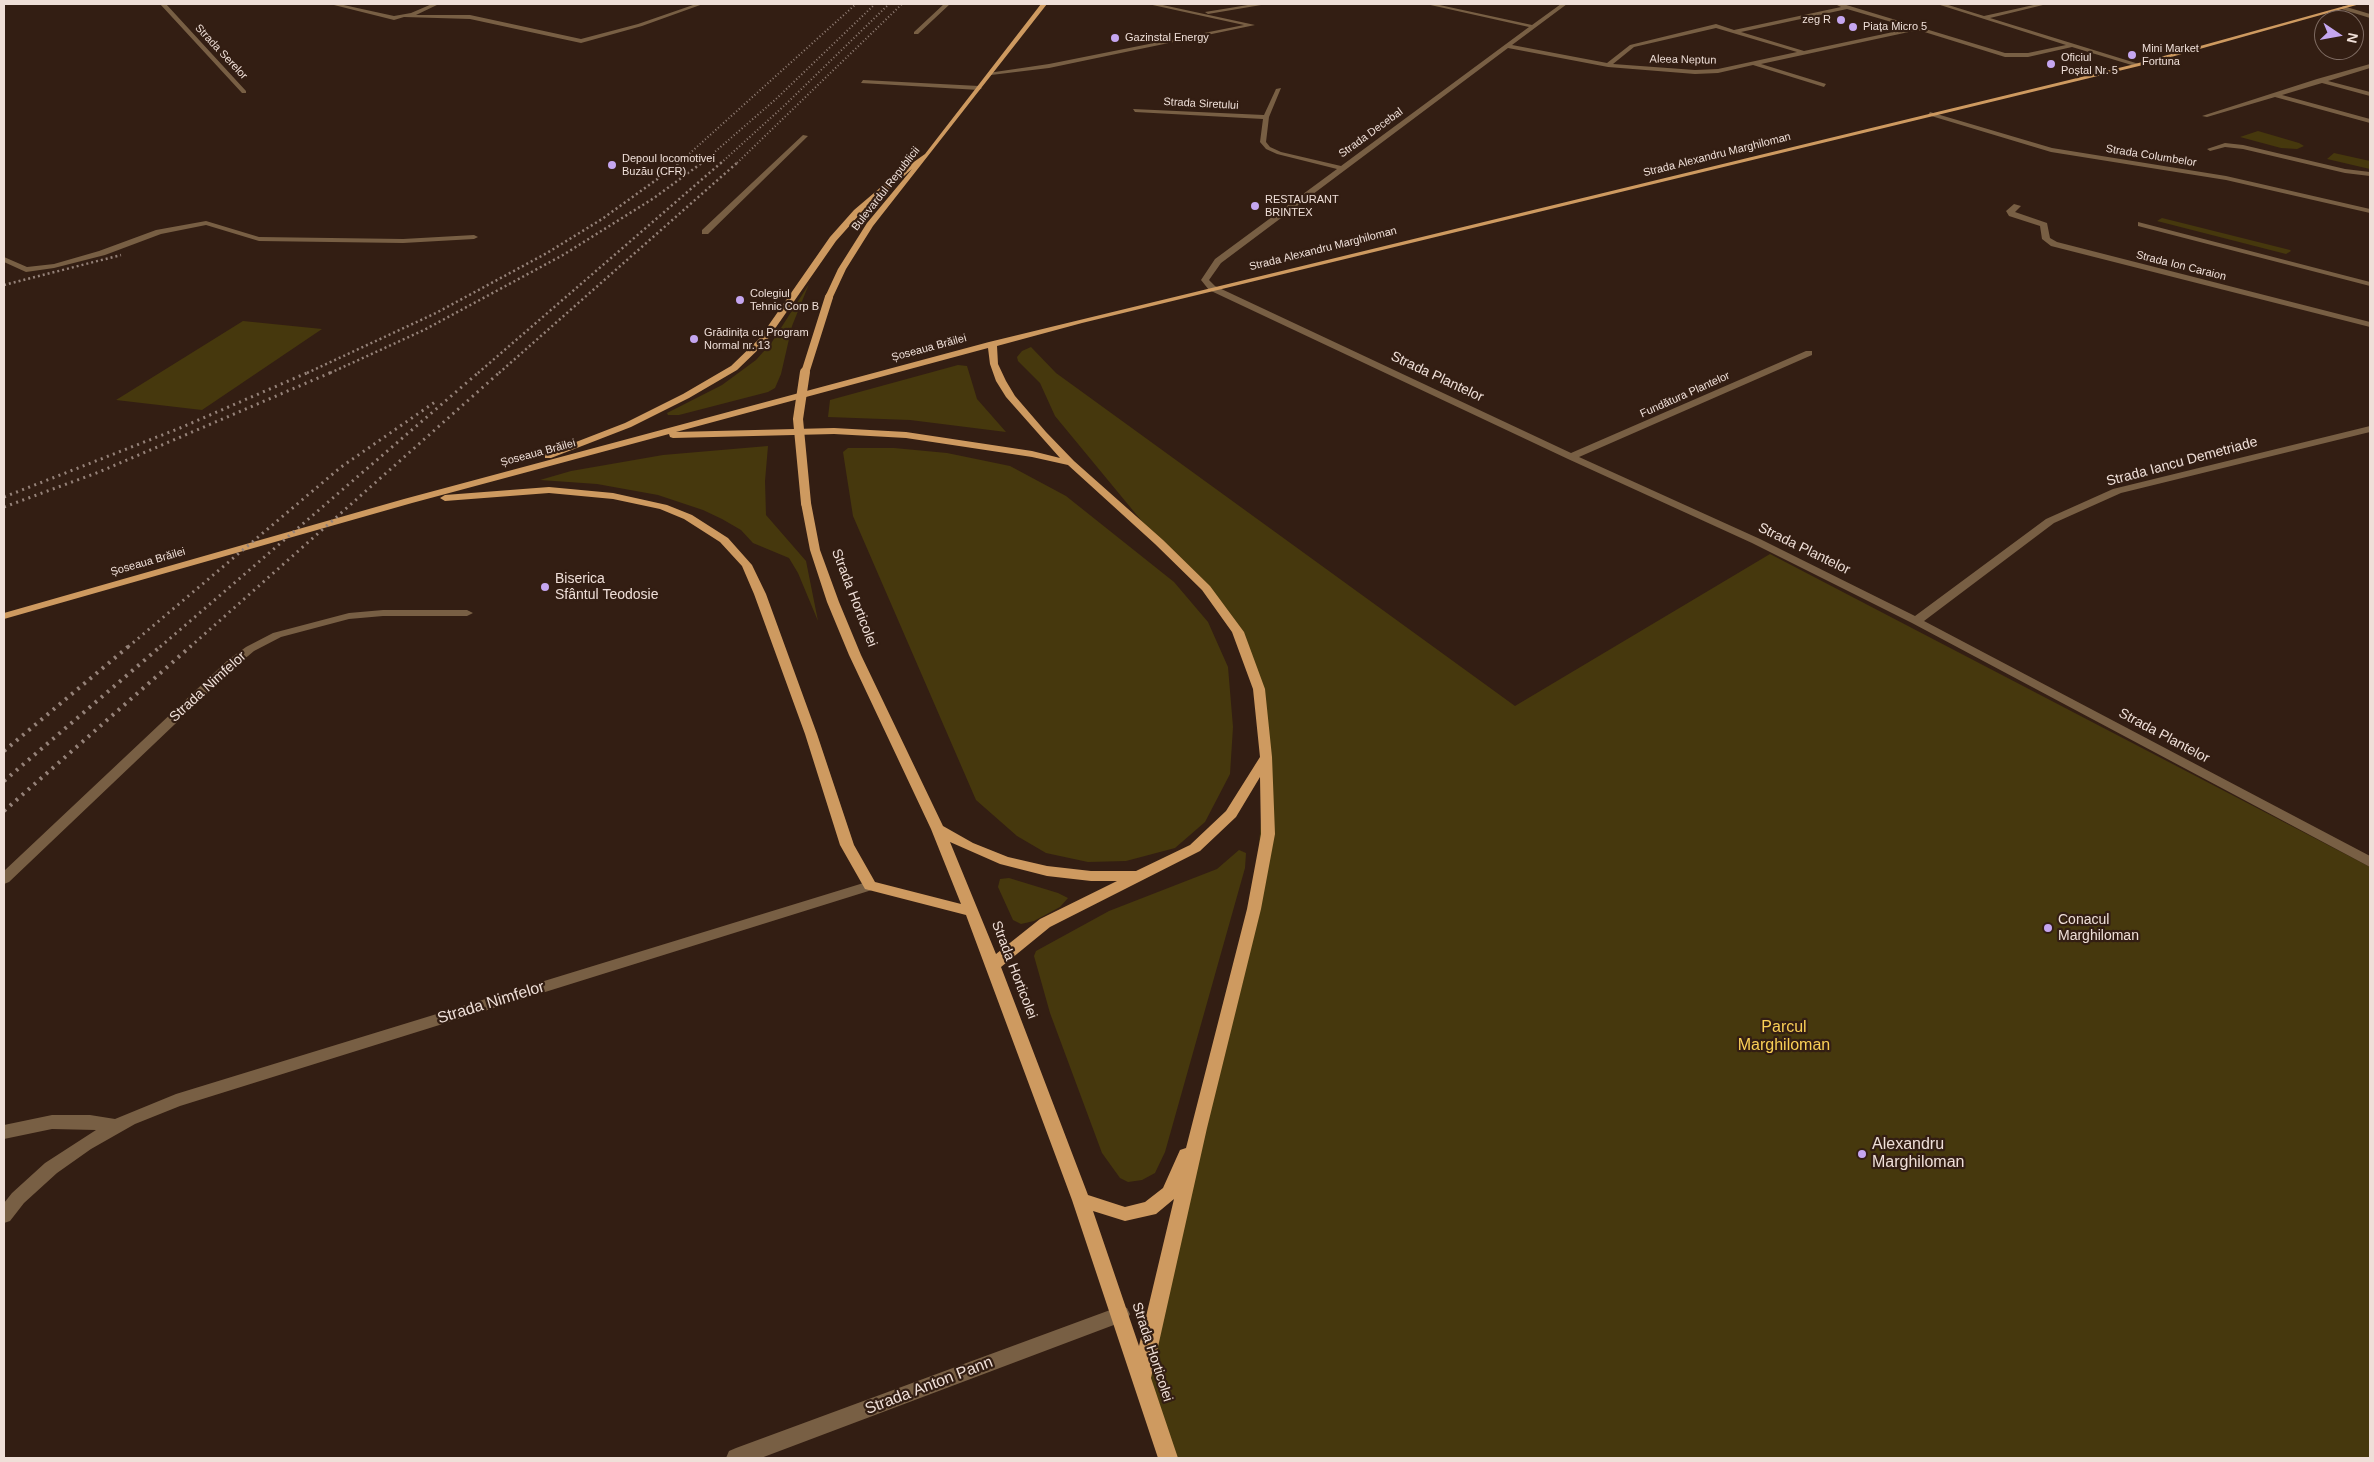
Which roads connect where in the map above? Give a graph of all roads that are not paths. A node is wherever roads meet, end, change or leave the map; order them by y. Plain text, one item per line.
1 (163, 4) edge
2 (333, 4) edge
3 (436, 4) edge
4 (700, 4) edge
5 (947, 4) edge
6 (1044, 4) edge
7 (1151, 4) edge
8 (1264, 4) edge
9 (1429, 4) edge
10 (1564, 4) edge
11 (1838, 4) edge
12 (1940, 4) edge
13 (2044, 4) edge
14 (2356, 4) edge
15 (1847, 7) junction
16 (2343, 8) junction
17 (1198, 13) junction
18 (405, 16) junction
19 (2370, 16) edge
20 (1984, 17) junction
21 (1535, 27) junction
22 (1917, 29) junction
23 (1733, 31) junction
24 (916, 32) dead end
25 (2072, 45) junction
26 (1507, 46) junction
27 (1804, 53) junction
28 (1753, 64) junction
29 (1608, 65) junction
30 (2137, 65) junction
31 (2370, 66) edge
32 (991, 73) junction
33 (2319, 80) junction
34 (863, 82) dead end
35 (1824, 84) dead end
36 (979, 88) junction
37 (1280, 89) dead end
38 (244, 92) dead end
39 (2370, 94) edge
40 (2276, 95) junction
41 (1135, 110) dead end
42 (1930, 114) junction
43 (2205, 116) dead end
44 (1266, 117) junction
45 (2370, 121) edge
46 (805, 136) dead end
47 (2210, 149) dead end
48 (927, 155) junction
49 (1340, 168) junction
50 (2370, 174) edge
51 (2017, 206) dead end
52 (2370, 211) edge
53 (2141, 224) dead end
54 (705, 232) dead end
55 (474, 237) dead end
56 (4, 258) edge
57 (2370, 284) edge
58 (1212, 288) junction
59 (1080, 321) joint
60 (2370, 325) edge
61 (992, 344) junction
62 (1809, 353) dead end
63 (2370, 429) edge
64 (649, 436) junction
65 (1571, 457) junction
66 (1071, 463) junction
67 (408, 501) junction
68 (806, 503) joint
69 (467, 613) dead end
70 (4, 616) edge
71 (1916, 621) junction
72 (1266, 757) junction
73 (938, 829) junction
74 (2370, 862) edge
75 (1137, 876) junction
76 (4, 879) edge
77 (870, 886) junction
78 (970, 911) junction
79 (992, 966) junction
80 (115, 1126) junction
81 (1199, 1128) junction
82 (4, 1132) edge
83 (1081, 1200) junction
84 (4, 1216) edge
85 (1121, 1314) junction
86 (1141, 1379) junction
87 (736, 1458) edge
88 (1168, 1458) edge

1 - 38 street, Strada Serelor
2 - 18 street
3 - 18 street
4 - 18 street
5 - 24 street
6 - 32 main road, Bulevardul Republicii
7 - 17 street
8 - 17 street
9 - 21 street
10 - 21 street, Strada Decebal
11 - 15 street, Aleea Neptun
12 - 20 street
13 - 20 street
14 - 16 main road, Strada Alexandru Marghiloman
15 - 22 street, Aleea Neptun
15 - 23 street
16 - 19 street
16 - 30 main road, Strada Alexandru Marghiloman
17 - 32 street
20 - 25 street
21 - 26 street, Strada Decebal
22 - 25 street, Aleea Neptun
22 - 27 street, Aleea Neptun
23 - 27 street
23 - 29 street
25 - 30 street
26 - 29 street, Aleea Neptun
26 - 49 street, Strada Decebal
27 - 28 street, Aleea Neptun
28 - 29 street, Aleea Neptun
28 - 35 street
30 - 42 main road, Strada Alexandru Marghiloman
31 - 33 street
32 - 36 main road, Bulevardul Republicii
33 - 39 street
33 - 40 street
34 - 36 street
36 - 48 main road, Bulevardul Republicii
37 - 44 street
40 - 43 street
40 - 45 street
41 - 44 street, Strada Siretului
42 - 52 street, Strada Columbelor
42 - 58 main road, Strada Alexandru Marghiloman
44 - 49 street
46 - 54 street
47 - 50 street
48 - 67 main road
48 - 68 main road, Bulevardul Republicii, bridge
49 - 58 street, Strada Decebal
51 - 60 street, Strada Ion Caraion
53 - 57 street
55 - 56 street
58 - 59 main road, Strada Alexandru Marghiloman
58 - 65 street, Strada Plantelor
59 - 61 main road, Șoseaua Brăilei
61 - 64 main road, Șoseaua Brăilei
61 - 66 main road
62 - 65 street, Fundătura Plantelor
63 - 71 street, Strada Iancu Demetriade
64 - 66 main road
64 - 67 main road, Șoseaua Brăilei
65 - 71 street, Strada Plantelor
66 - 72 main road
67 - 70 main road, Șoseaua Brăilei
67 - 77 main road
68 - 73 main road, Strada Horticolei
69 - 76 street, Strada Nimfelor
71 - 74 street, Strada Plantelor
72 - 75 main road
72 - 81 main road
73 - 75 main road
73 - 78 main road, Strada Horticolei
75 - 79 main road
77 - 78 main road
77 - 80 street, Strada Nimfelor
78 - 79 main road, Strada Horticolei
79 - 83 main road, Strada Horticolei
80 - 82 street
80 - 84 street, Strada Nimfelor
81 - 83 main road
81 - 86 main road
83 - 85 main road, Strada Horticolei
85 - 86 main road, Strada Horticolei
85 - 87 street, Strada Anton Pann
86 - 88 main road, Strada Horticolei

